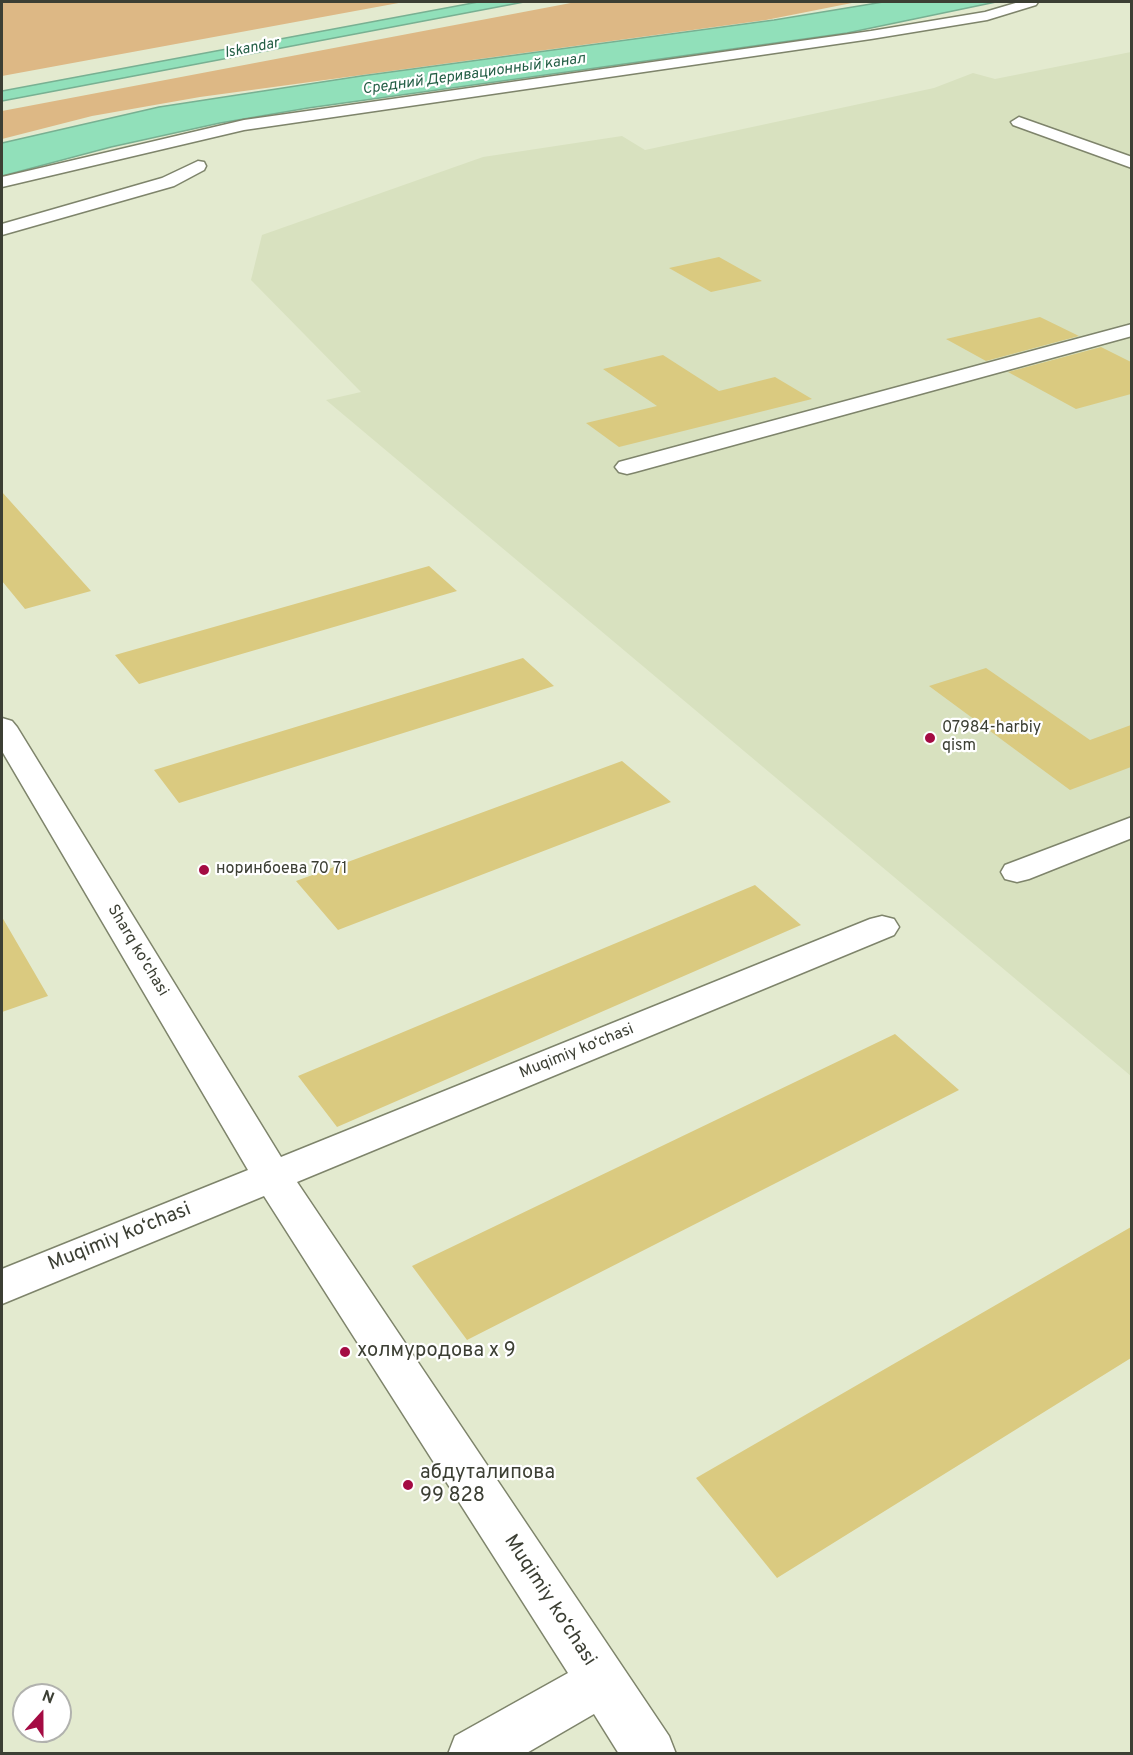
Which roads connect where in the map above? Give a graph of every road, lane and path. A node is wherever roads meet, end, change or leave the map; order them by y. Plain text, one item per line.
1 (1031, 2) edge
2 (1018, 122) dead end
3 (1131, 163) edge
4 (198, 166) dead end
5 (2, 182) edge
6 (2, 230) edge
7 (1131, 330) edge
8 (627, 467) dead end
9 (2, 727) edge
10 (1131, 826) edge
11 (1017, 872) dead end
12 (882, 927) dead end
13 (272, 1176) junction
14 (2, 1287) edge
15 (602, 1681) junction
16 (474, 1754) edge
17 (650, 1754) edge

1 - 5 street
2 - 3 street
4 - 6 street
7 - 8 street
9 - 13 street, Sharq ko'chasi
10 - 11 street
12 - 13 street, Muqimiy ko‘chasi
13 - 14 street, Muqimiy ko‘chasi
13 - 15 street, Muqimiy ko‘chasi
15 - 16 street
15 - 17 street, Muqimiy ko‘chasi

